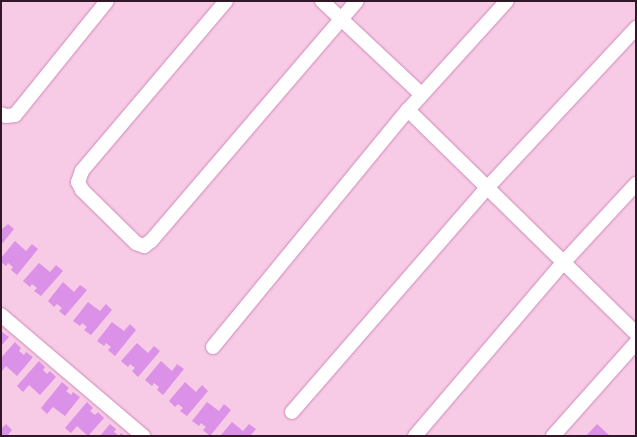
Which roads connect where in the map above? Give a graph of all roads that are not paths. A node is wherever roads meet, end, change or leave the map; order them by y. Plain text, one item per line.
1 (107, 1) edge
2 (226, 1) edge
3 (322, 1) edge
4 (358, 1) edge
5 (507, 1) edge
6 (341, 18) junction
7 (636, 28) edge
8 (421, 94) junction
9 (408, 110) junction
10 (1, 114) edge
11 (636, 184) edge
12 (487, 188) junction
13 (563, 263) junction
14 (1, 315) edge
15 (636, 334) edge
16 (636, 343) edge
17 (213, 347) dead end
18 (292, 412) dead end
19 (142, 436) edge
20 (415, 436) edge
21 (553, 436) edge

1 - 10 street
2 - 6 street
3 - 6 street
4 - 6 street
5 - 8 street
6 - 8 street
7 - 12 street
8 - 9 street
9 - 12 street
9 - 17 street
11 - 13 street
12 - 13 street
12 - 18 street
13 - 15 street
13 - 20 street
14 - 19 street
16 - 21 street

